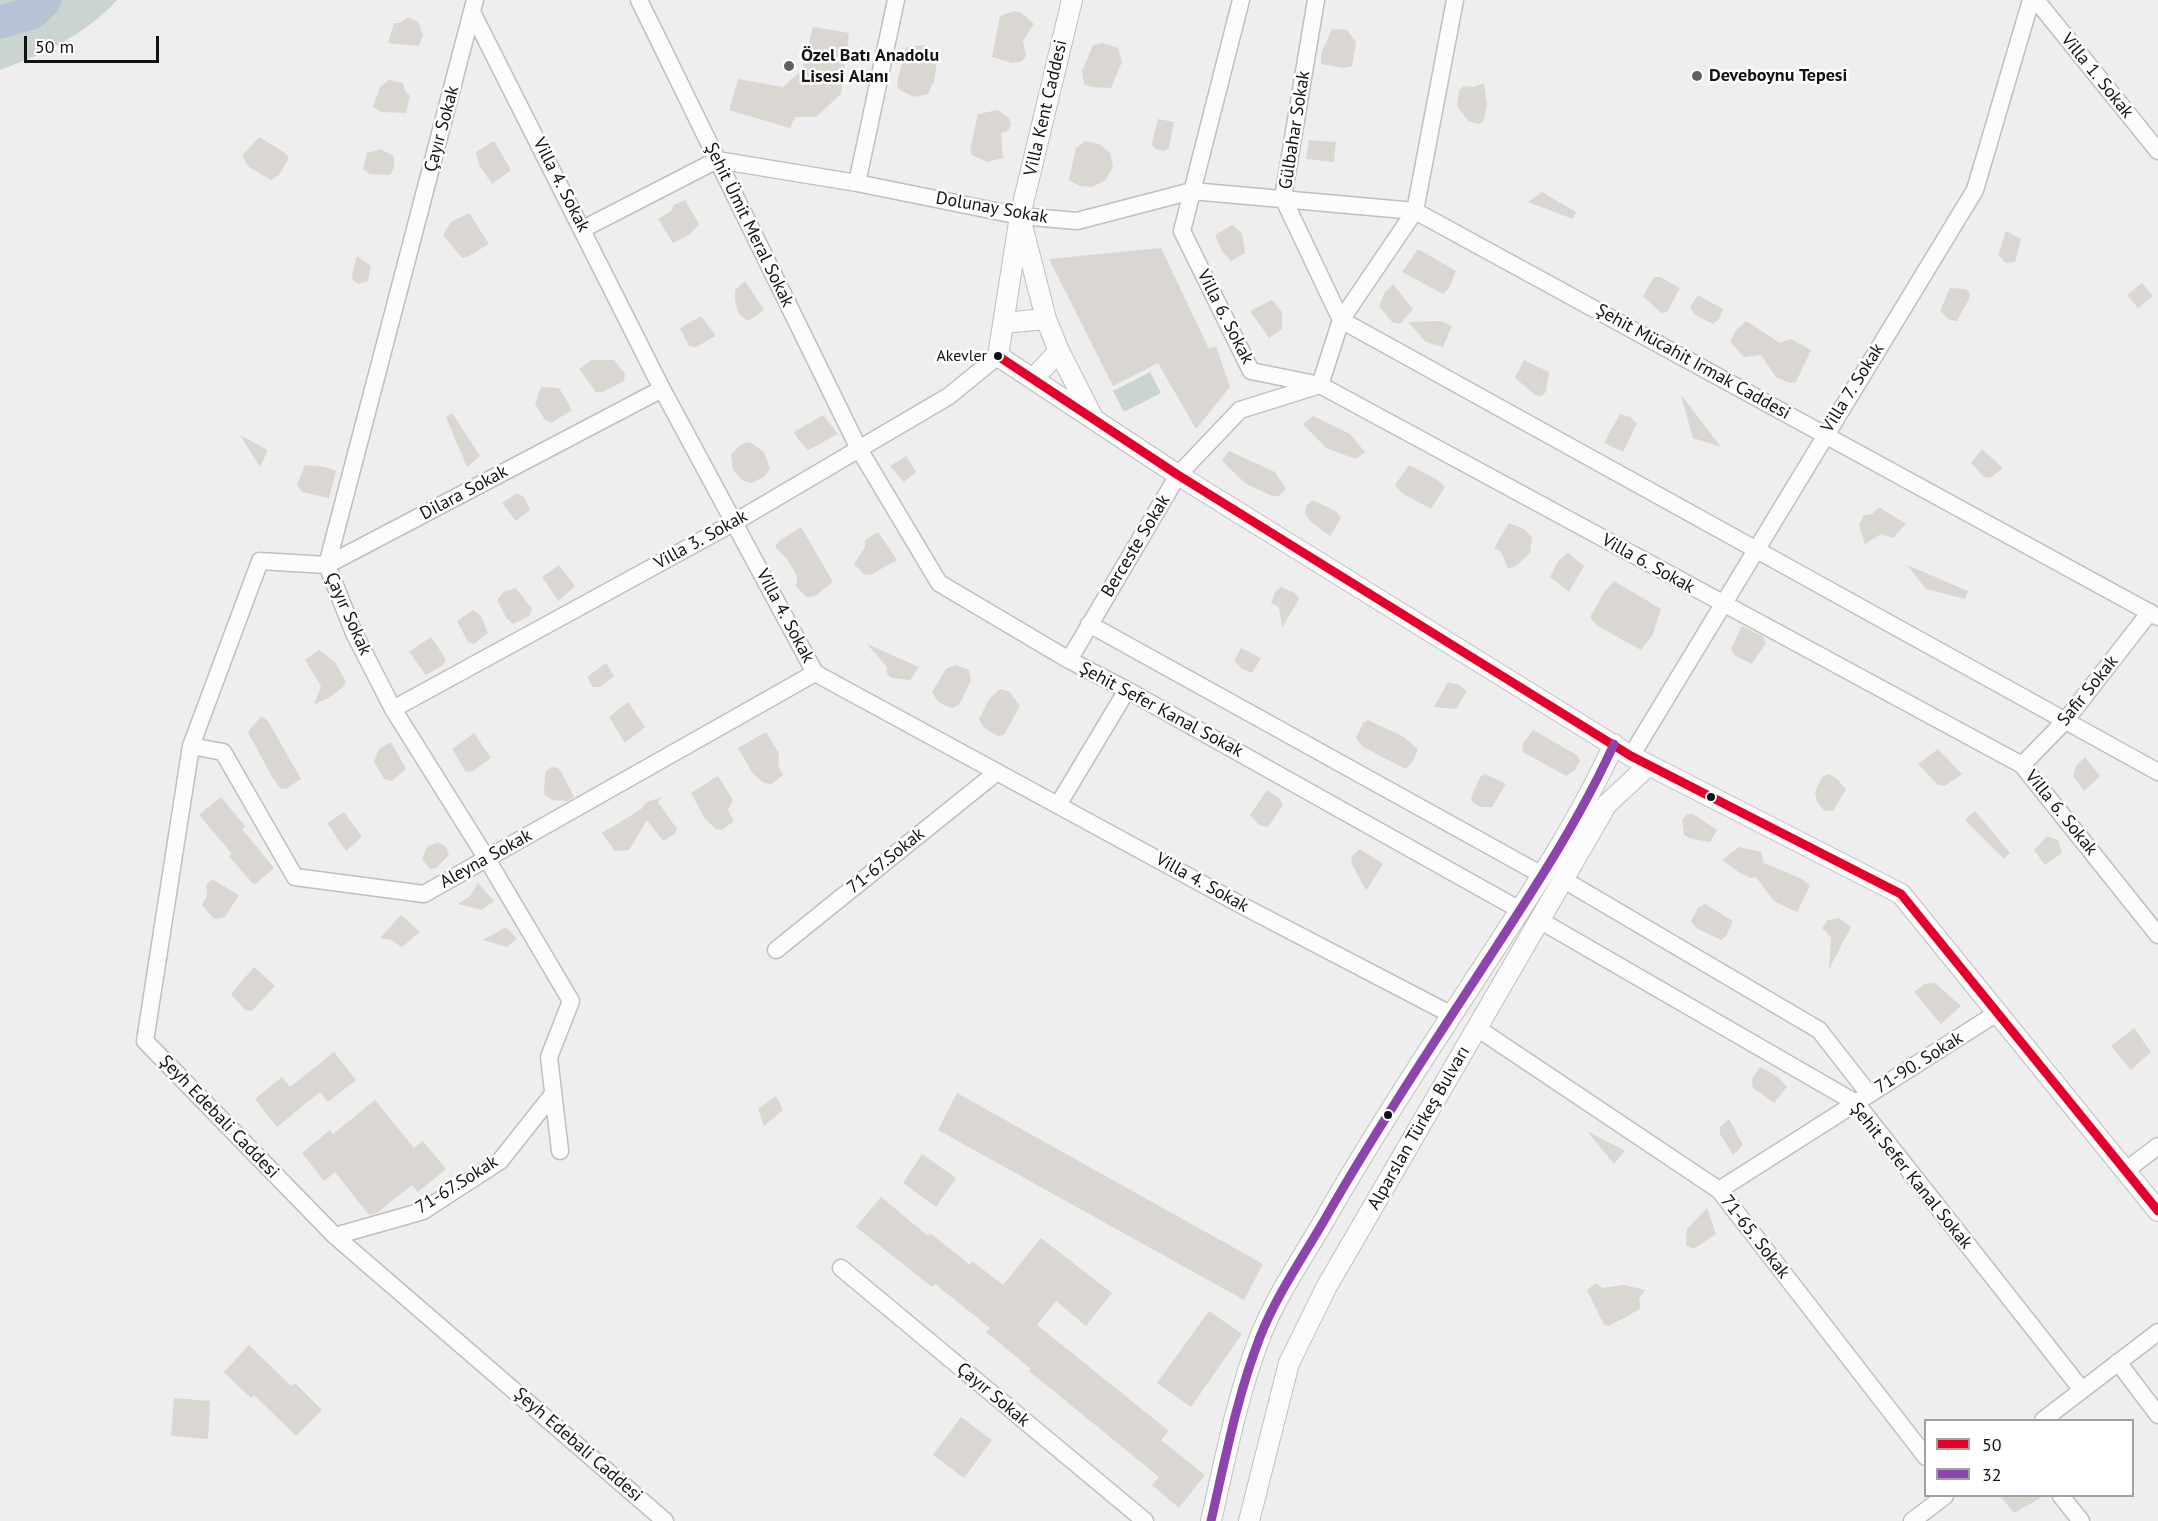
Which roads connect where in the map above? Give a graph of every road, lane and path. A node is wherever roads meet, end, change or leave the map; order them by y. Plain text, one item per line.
1 (639, 0) edge
2 (896, 0) edge
3 (1072, 0) edge
4 (1241, 0) edge
5 (1316, 0) edge
6 (1455, 0) edge
7 (2033, 0) edge
8 (474, 7) edge
9 (2158, 151) edge
10 (717, 160) junction
11 (856, 183) junction
12 (1192, 191) junction
13 (1283, 198) junction
14 (1415, 211) junction
15 (1020, 216) junction
16 (583, 229) junction
17 (1046, 319) junction
18 (1341, 320) junction
19 (1004, 323) junction
20 (1059, 351) junction
21 (998, 356) junction
22 (1033, 379) junction
23 (1320, 385) junction
24 (662, 388) junction
25 (1094, 419) junction
26 (1825, 434) junction
27 (859, 449) junction
28 (1178, 475) junction
29 (735, 522) junction
30 (1755, 551) junction
31 (327, 565) junction
32 (1722, 605) junction
33 (2154, 615) edge
34 (1089, 624) junction
35 (1069, 660) junction
36 (815, 673) junction
37 (1127, 690) junction
38 (393, 709) junction
39 (2065, 721) junction
40 (1614, 744) junction
41 (191, 746) junction
42 (1630, 756) junction
43 (1649, 765) junction
44 (2022, 765) junction
45 (997, 772) junction
46 (2158, 772) edge
47 (1058, 805) junction
48 (487, 859) junction
49 (1542, 875) junction
50 (1563, 880) junction
51 (1520, 910) junction
52 (1542, 921) junction
53 (2158, 935) edge
54 (776, 950) dead end
55 (1997, 1013) junction
56 (1452, 1015) junction
57 (1477, 1028) junction
58 (553, 1094) junction
59 (1862, 1099) junction
60 (2158, 1146) edge
61 (560, 1151) dead end
62 (2126, 1171) junction
63 (1719, 1190) junction
64 (2158, 1210) edge
65 (335, 1236) junction
66 (840, 1268) dead end
67 (2158, 1332) edge
68 (2118, 1362) junction
69 (2082, 1390) junction
70 (2158, 1414) edge
71 (2044, 1419) edge
72 (1924, 1454) edge
73 (1944, 1497) edge
74 (2062, 1497) edge
75 (665, 1521) edge
76 (1145, 1521) edge
77 (1211, 1521) edge
78 (1249, 1521) edge
79 (1912, 1521) edge
80 (2081, 1521) edge

1 - 10 street, Şehit Ümit Meral Sokak
2 - 11 street
3 - 15 street, Villa Kent Caddesi
4 - 12 street
5 - 13 street, Gülbahar Sokak
6 - 14 street
7 - 9 street, Villa 1. Sokak
7 - 26 street, Villa 7. Sokak
8 - 16 street, Villa 4. Sokak
8 - 31 street, Çayır Sokak
10 - 11 street, Dolunay Sokak
10 - 16 street
10 - 27 street, Şehit Ümit Meral Sokak
11 - 15 street, Dolunay Sokak
12 - 13 street, Dolunay Sokak
12 - 15 street, Dolunay Sokak
12 - 23 street, Villa 6. Sokak
13 - 14 street, Dolunay Sokak
13 - 18 street, Gülbahar Sokak
14 - 18 street
14 - 26 street, Şehit Mücahit Irmak Caddesi
15 - 17 street, Villa Kent Caddesi
15 - 19 street, Villa Kent Caddesi
16 - 24 street, Villa 4. Sokak
17 - 19 street
17 - 20 street, Villa Kent Caddesi
18 - 23 street
18 - 30 street
19 - 21 street, Villa Kent Caddesi
20 - 22 street
20 - 25 street, Villa Kent Caddesi
21 - 22 street, Villa Kent Caddesi
21 - 27 street, Villa 3. Sokak
22 - 25 street, Villa Kent Caddesi
23 - 28 street, Berceste Sokak
23 - 32 street, Villa 6. Sokak
24 - 29 street, Villa 4. Sokak
24 - 31 street, Dilara Sokak
25 - 28 street, Villa Kent Caddesi
26 - 30 street, Villa 7. Sokak
26 - 33 street, Şehit Mücahit Irmak Caddesi
27 - 29 street, Villa 3. Sokak
27 - 35 street, Şehit Sefer Kanal Sokak
28 - 34 street, Berceste Sokak
28 - 40 street, Villa Kent Caddesi
29 - 36 street, Villa 4. Sokak
29 - 38 street, Villa 3. Sokak
30 - 32 street, Villa 7. Sokak
30 - 39 street
31 - 38 street, Çayır Sokak
31 - 41 street, Şeyh Edebali Caddesi
32 - 42 street, Villa 7. Sokak
32 - 44 street, Villa 6. Sokak
33 - 39 street, Safir Sokak
34 - 35 street, Berceste Sokak
34 - 49 street
35 - 37 street, Şehit Sefer Kanal Sokak
36 - 45 street, Villa 4. Sokak
36 - 48 street, Aleyna Sokak
37 - 47 street
37 - 51 street, Şehit Sefer Kanal Sokak
38 - 48 street, Çayır Sokak
39 - 44 street, Safir Sokak
39 - 46 street
40 - 42 street, Villa Kent Caddesi
40 - 49 street, Alparslan Türkeş Bulvarı
41 - 48 street, Aleyna Sokak
41 - 65 street, Şeyh Edebali Caddesi
42 - 43 street, Villa Kent Caddesi
43 - 50 street, Alparslan Türkeş Bulvarı
43 - 55 street, Villa Kent Caddesi
44 - 53 street, Villa 6. Sokak
45 - 47 street, Villa 4. Sokak
45 - 54 street, 71-67.Sokak
47 - 56 street, Villa 4. Sokak
48 - 58 street, Çayır Sokak
49 - 51 street, Alparslan Türkeş Bulvarı
50 - 52 street, Alparslan Türkeş Bulvarı
50 - 59 street, Şehit Sefer Kanal Sokak
51 - 56 street, Alparslan Türkeş Bulvarı
52 - 57 street, Alparslan Türkeş Bulvarı
52 - 59 street, Şehit Sefer Kanal Sokak
55 - 59 street, 71-90. Sokak
55 - 62 street, Villa Kent Caddesi
56 - 77 street, Alparslan Türkeş Bulvarı
57 - 63 street, 71-65. Sokak
57 - 78 street, Alparslan Türkeş Bulvarı
58 - 61 street, Çayır Sokak
58 - 65 street, 71-67.Sokak
59 - 63 street, 71-90. Sokak
59 - 69 street, Şehit Sefer Kanal Sokak
60 - 62 street
62 - 64 street, Villa Kent Caddesi
63 - 72 street, 71-65. Sokak
65 - 75 street, Şeyh Edebali Caddesi
66 - 76 street, Çayır Sokak
67 - 68 street
68 - 69 street
68 - 70 street
69 - 71 street
73 - 79 street
74 - 80 street

